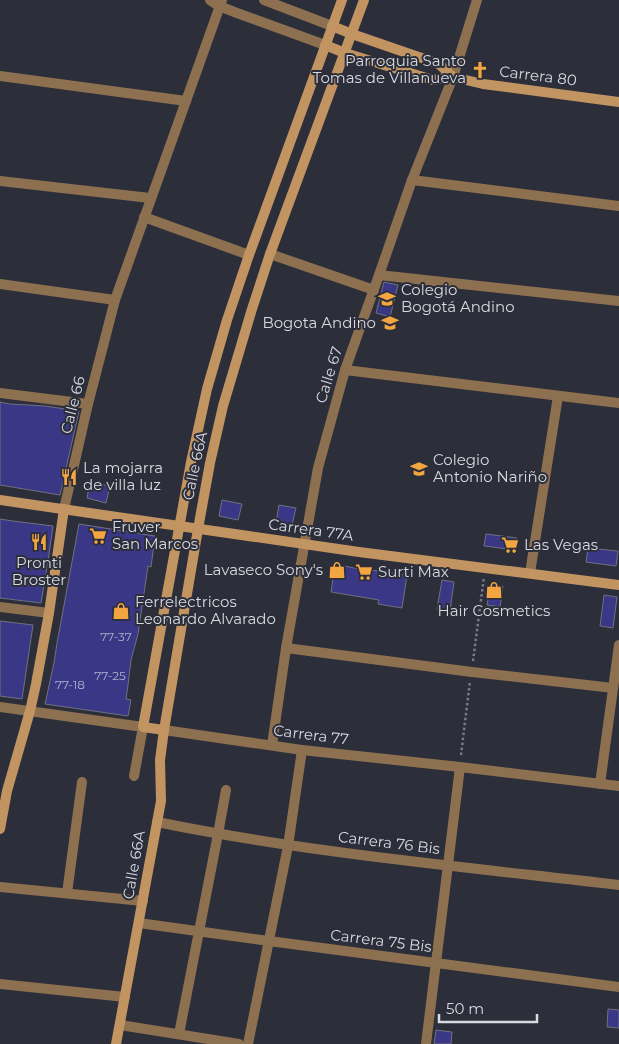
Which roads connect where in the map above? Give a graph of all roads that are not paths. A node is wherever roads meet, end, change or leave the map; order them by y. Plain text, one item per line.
1 (210, 0) edge
2 (264, 0) edge
3 (342, 0) edge
4 (364, 0) edge
5 (477, 0) edge
6 (220, 3) edge
7 (332, 26) junction
8 (352, 34) junction
9 (325, 45) junction
10 (344, 54) junction
11 (0, 76) edge
12 (453, 76) junction
13 (186, 100) junction
14 (619, 102) edge
15 (412, 180) junction
16 (0, 181) edge
17 (150, 198) junction
18 (619, 206) edge
19 (144, 217) junction
20 (270, 254) junction
21 (249, 255) junction
22 (379, 275) junction
23 (0, 284) edge
24 (374, 290) junction
25 (115, 300) junction
26 (619, 301) edge
27 (345, 370) junction
28 (0, 393) edge
29 (558, 396) junction
30 (88, 404) junction
31 (619, 404) edge
32 (0, 500) edge
33 (64, 509) junction
34 (178, 526) junction
35 (198, 529) junction
36 (305, 544) junction
37 (530, 573) junction
38 (619, 585) edge
39 (0, 607) edge
40 (49, 613) junction
41 (619, 645) edge
42 (286, 648) junction
43 (613, 688) junction
44 (0, 707) edge
45 (30, 711) junction
46 (143, 726) junction
47 (164, 730) junction
48 (272, 745) junction
49 (302, 750) junction
50 (460, 767) junction
51 (134, 776) dead end
52 (82, 782) dead end
53 (600, 784) junction
54 (619, 786) edge
55 (226, 790) dead end
56 (157, 822) junction
57 (0, 829) edge
58 (218, 834) junction
59 (288, 846) junction
60 (447, 865) junction
61 (619, 885) edge
62 (0, 887) edge
63 (67, 893) junction
64 (143, 900) junction
65 (139, 923) junction
66 (199, 932) junction
67 (269, 941) junction
68 (435, 963) junction
69 (0, 984) edge
70 (619, 987) edge
71 (125, 997) junction
72 (120, 1025) junction
73 (179, 1034) junction
74 (116, 1044) edge
75 (239, 1044) edge
76 (248, 1044) edge
77 (426, 1044) edge

1 - 6 street, Carrera 80
2 - 7 street, Carrera 80
3 - 7 street, Calle 66A
4 - 8 street, Calle 66A
5 - 12 street, Calle 67
6 - 9 street, Carrera 80
6 - 13 street, Calle 66
7 - 8 street, Carrera 80
7 - 9 street, Calle 66A
8 - 10 street, Calle 66A
8 - 12 street, Carrera 80
9 - 10 street, Carrera 80
9 - 21 street, Calle 66A
10 - 12 street, Carrera 80
10 - 20 street, Calle 66A
11 - 13 street
12 - 14 street, Carrera 80
12 - 15 street, Calle 67
13 - 17 street, Calle 66
15 - 18 street
15 - 22 street, Calle 67
16 - 17 street
17 - 19 street, Calle 66
19 - 21 street
19 - 25 street, Calle 66
20 - 24 street
20 - 35 street, Calle 66A
21 - 34 street, Calle 66A
22 - 24 street, Calle 67
22 - 26 street
23 - 25 street
24 - 27 street, Calle 67
25 - 30 street, Calle 66
27 - 29 street
27 - 36 street, Calle 67
28 - 30 street
29 - 31 street
29 - 37 street
30 - 33 street, Calle 66
32 - 33 street, Carrera 77A
33 - 34 street, Carrera 77A
33 - 40 street, Calle 66
34 - 35 street, Carrera 77A
34 - 46 street, Calle 66A
35 - 36 street, Carrera 77A
35 - 47 street, Calle 66A
36 - 37 street, Carrera 77A
36 - 42 street, Calle 67
37 - 38 street, Carrera 77A
39 - 40 street
40 - 45 street, Calle 66
41 - 43 street
42 - 43 street
42 - 48 street, Calle 67
43 - 53 street
44 - 45 street, Carrera 77
45 - 46 street, Carrera 77
45 - 57 street, Calle 66
46 - 47 street, Carrera 77
46 - 51 street, Calle 66A
47 - 48 street, Carrera 77
47 - 56 street, Calle 66A
48 - 49 street, Carrera 77
49 - 50 street, Carrera 77
49 - 59 street
50 - 53 street, Carrera 77
50 - 60 street
52 - 63 street
53 - 54 street, Carrera 77
55 - 58 street
56 - 58 street, Carrera 76 Bis
56 - 64 street, Calle 66A
58 - 59 street, Carrera 76 Bis
58 - 66 street
59 - 60 street, Carrera 76 Bis
59 - 67 street
60 - 61 street, Carrera 76 Bis
60 - 68 street
62 - 63 street
63 - 64 street
64 - 65 street, Calle 66A
65 - 66 street, Carrera 75 Bis
65 - 71 street, Calle 66A
66 - 67 street, Carrera 75 Bis
66 - 73 street
67 - 68 street, Carrera 75 Bis
67 - 76 street
68 - 70 street, Carrera 75 Bis
68 - 77 street
69 - 71 street
71 - 72 street, Calle 66A
72 - 73 street
72 - 74 street, Calle 66A
73 - 75 street

